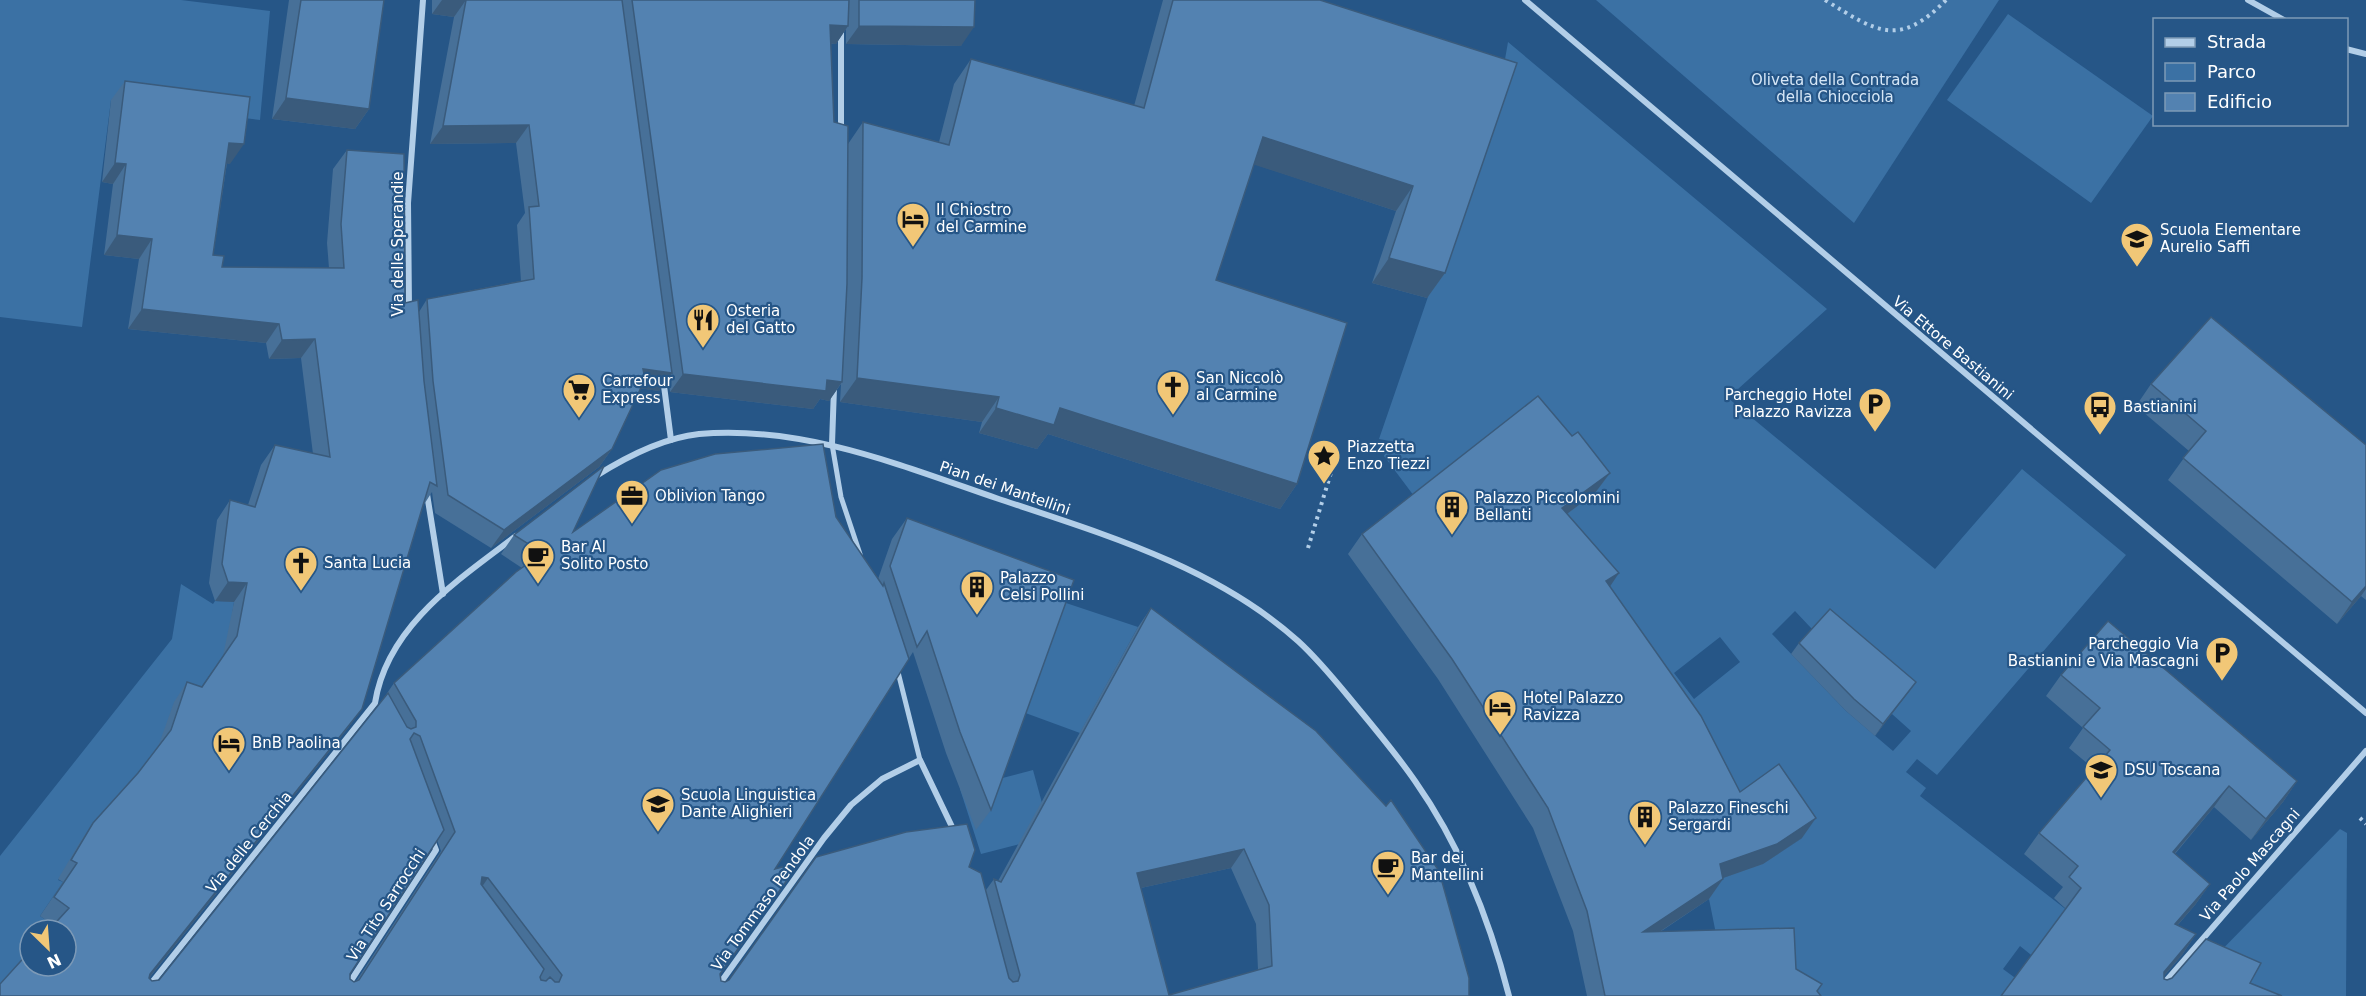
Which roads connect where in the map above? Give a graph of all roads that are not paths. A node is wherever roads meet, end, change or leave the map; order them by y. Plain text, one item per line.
1 (423, 0) edge
2 (1525, 0) edge
3 (2248, 0) edge
4 (2280, 18) edge
5 (841, 23) edge
6 (2348, 50) edge
7 (2366, 54) edge
8 (841, 138) edge
9 (410, 321) edge
10 (662, 370) edge
11 (835, 381) edge
12 (671, 440) junction
13 (832, 444) junction
14 (589, 481) edge
15 (426, 490) edge
16 (522, 531) edge
17 (863, 565) edge
18 (443, 594) junction
19 (893, 656) edge
20 (375, 703) junction
21 (381, 713) edge
22 (2366, 713) edge
23 (2366, 751) edge
24 (920, 760) junction
25 (429, 829) edge
26 (959, 843) edge
27 (141, 996) edge
28 (341, 996) edge
29 (711, 996) edge
30 (1509, 996) edge
31 (2153, 996) edge

1 - 9 street, Via delle Sperandie
2 - 22 street, Via Ettore Bastianini
3 - 4 street
5 - 8 street
6 - 7 street
10 - 12 street
11 - 13 street
12 - 13 street, Pian dei Mantellini
12 - 14 street, Pian dei Mantellini
13 - 17 street
13 - 30 street, Pian dei Mantellini
15 - 18 street
16 - 18 street
18 - 20 street
19 - 24 street
20 - 21 street
20 - 27 street, Via delle Cerchia
23 - 31 street, Via Paolo Mascagni
24 - 26 street
24 - 29 street, Via Tommaso Pendola
25 - 28 street, Via Tito Sarrocchi

